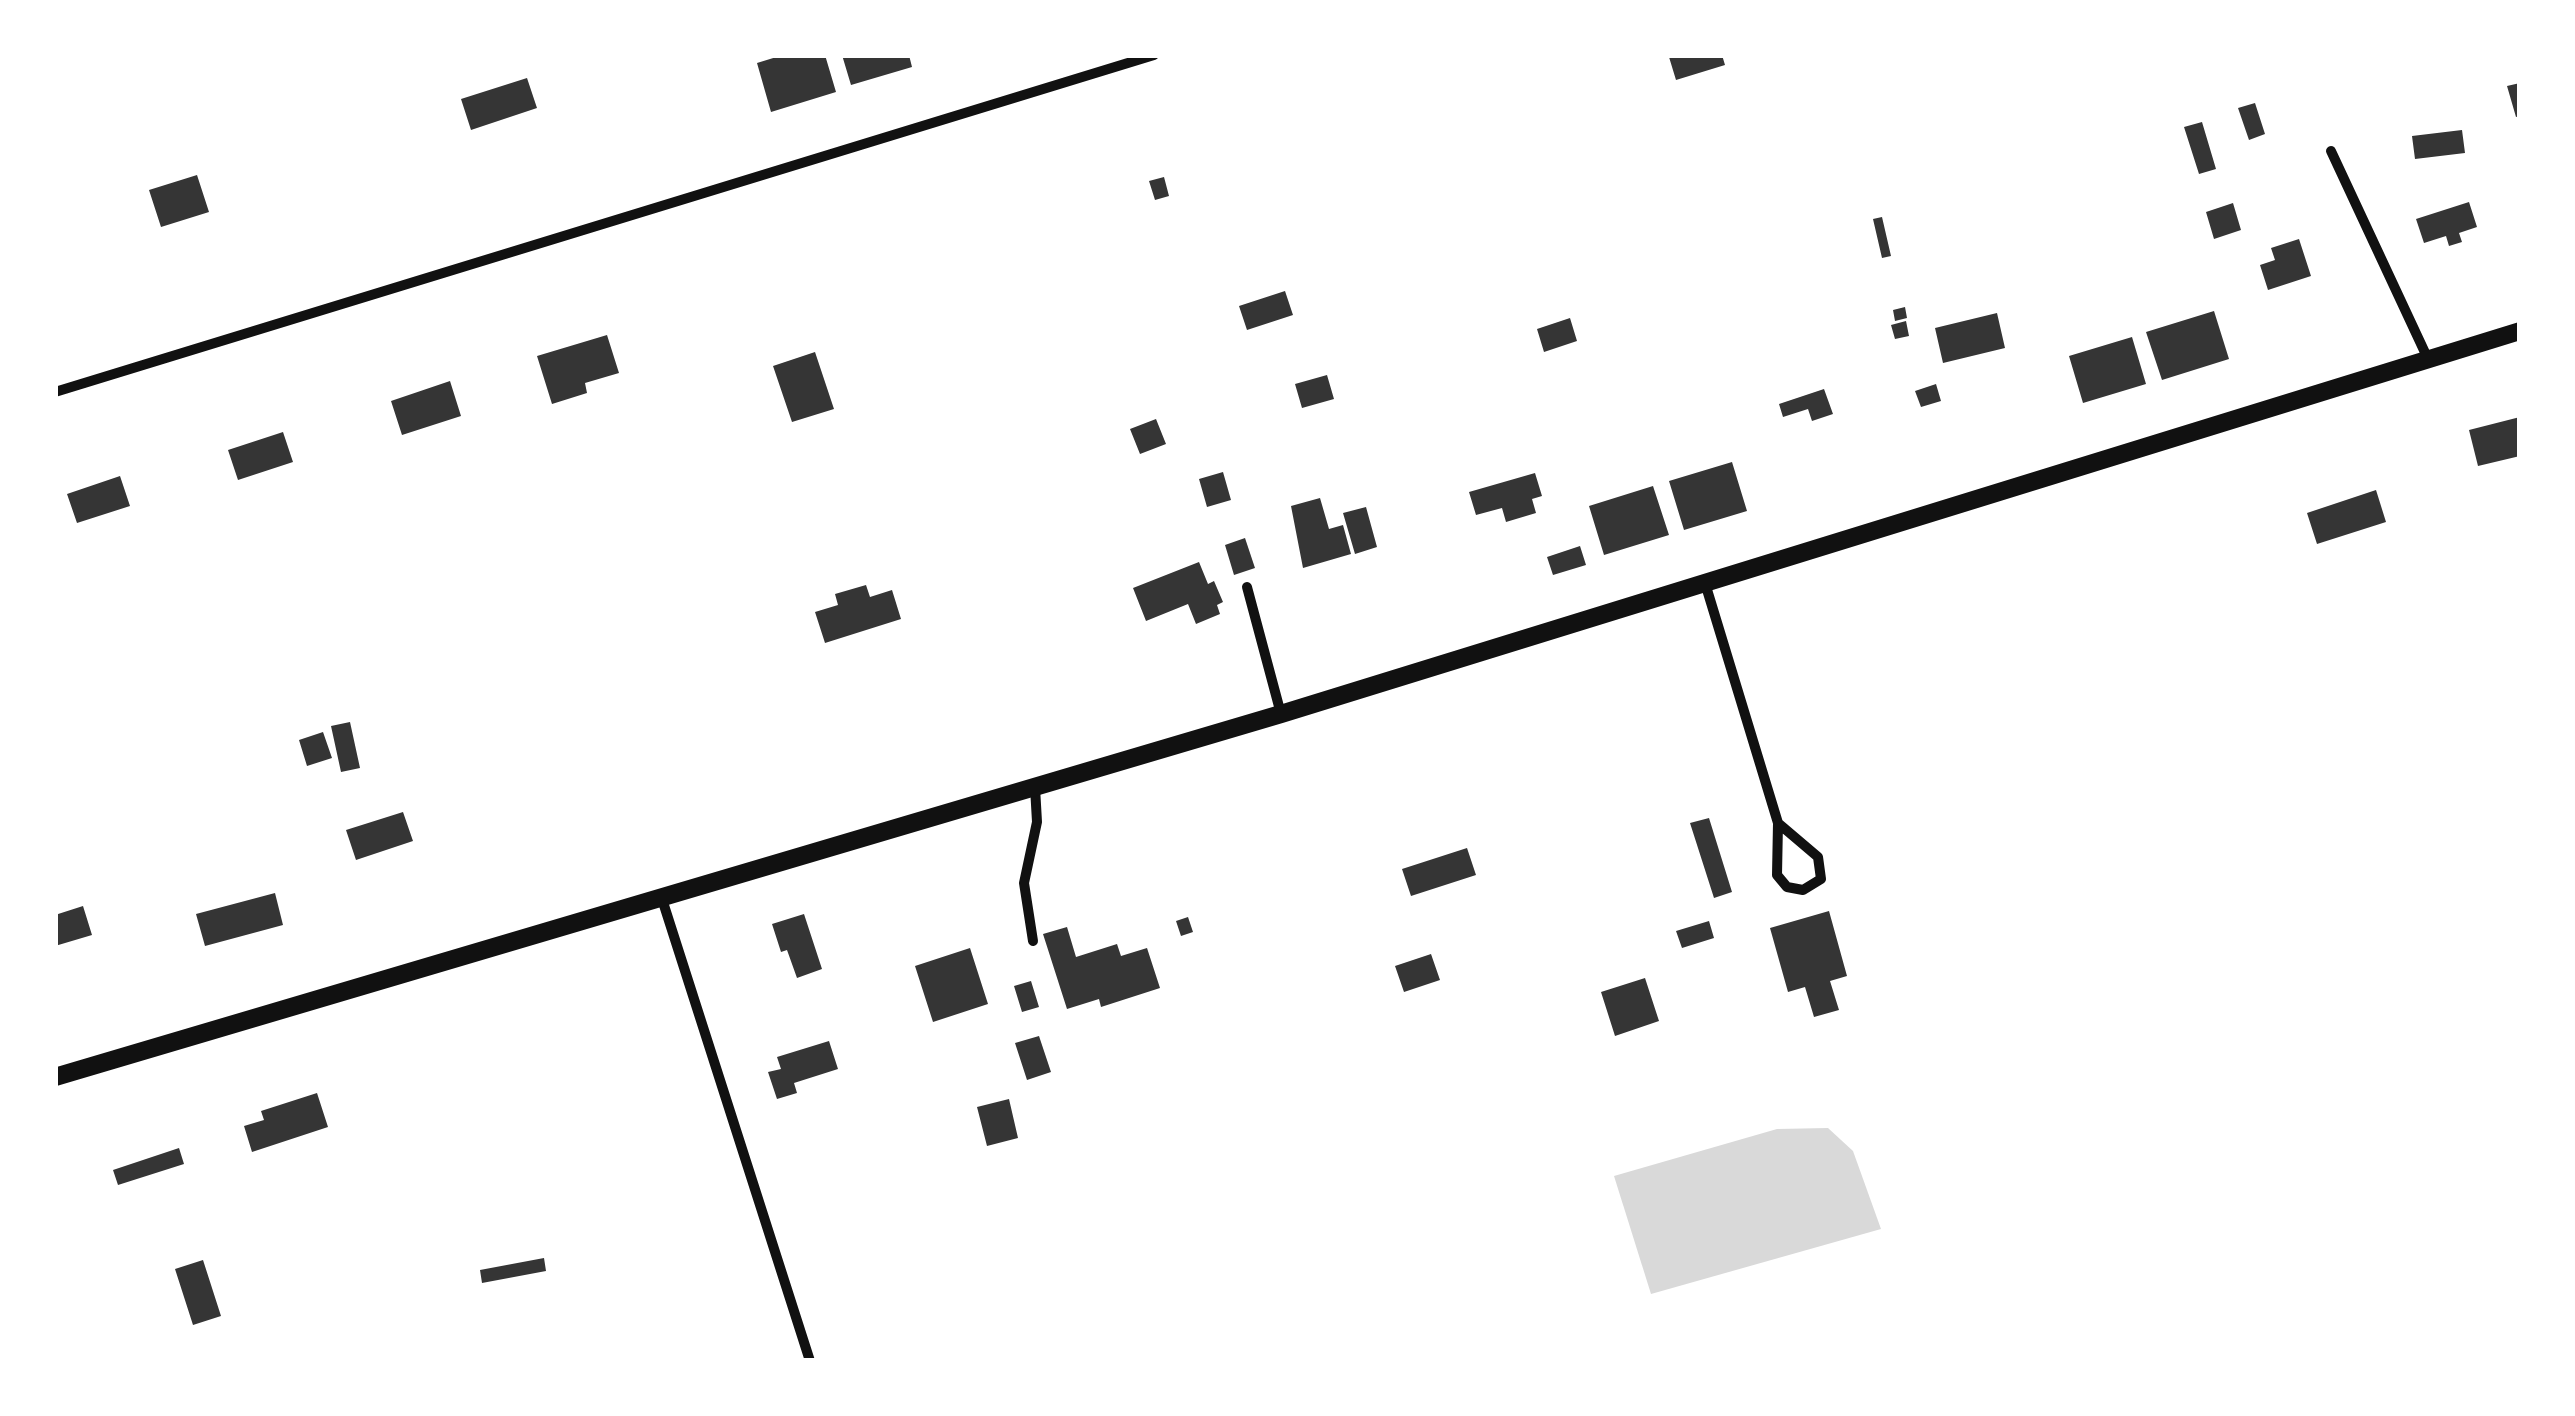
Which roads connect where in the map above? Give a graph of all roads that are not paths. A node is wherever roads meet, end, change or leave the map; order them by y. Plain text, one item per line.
1 (1154, 55) edge
2 (2331, 151) dead end
3 (2520, 330) edge
4 (2428, 359) junction
5 (55, 392) edge
6 (1705, 583) junction
7 (1247, 587) dead end
8 (1282, 714) junction
9 (1035, 788) junction
10 (1778, 823) junction
11 (662, 898) junction
12 (1033, 942) dead end
13 (55, 1077) edge
14 (810, 1361) edge

1 - 5 street
2 - 4 street
3 - 4 street
4 - 6 street
6 - 8 street
6 - 10 street
7 - 8 street
8 - 9 street
9 - 11 street
9 - 12 street
10 - 10 street
11 - 13 street
11 - 14 street

